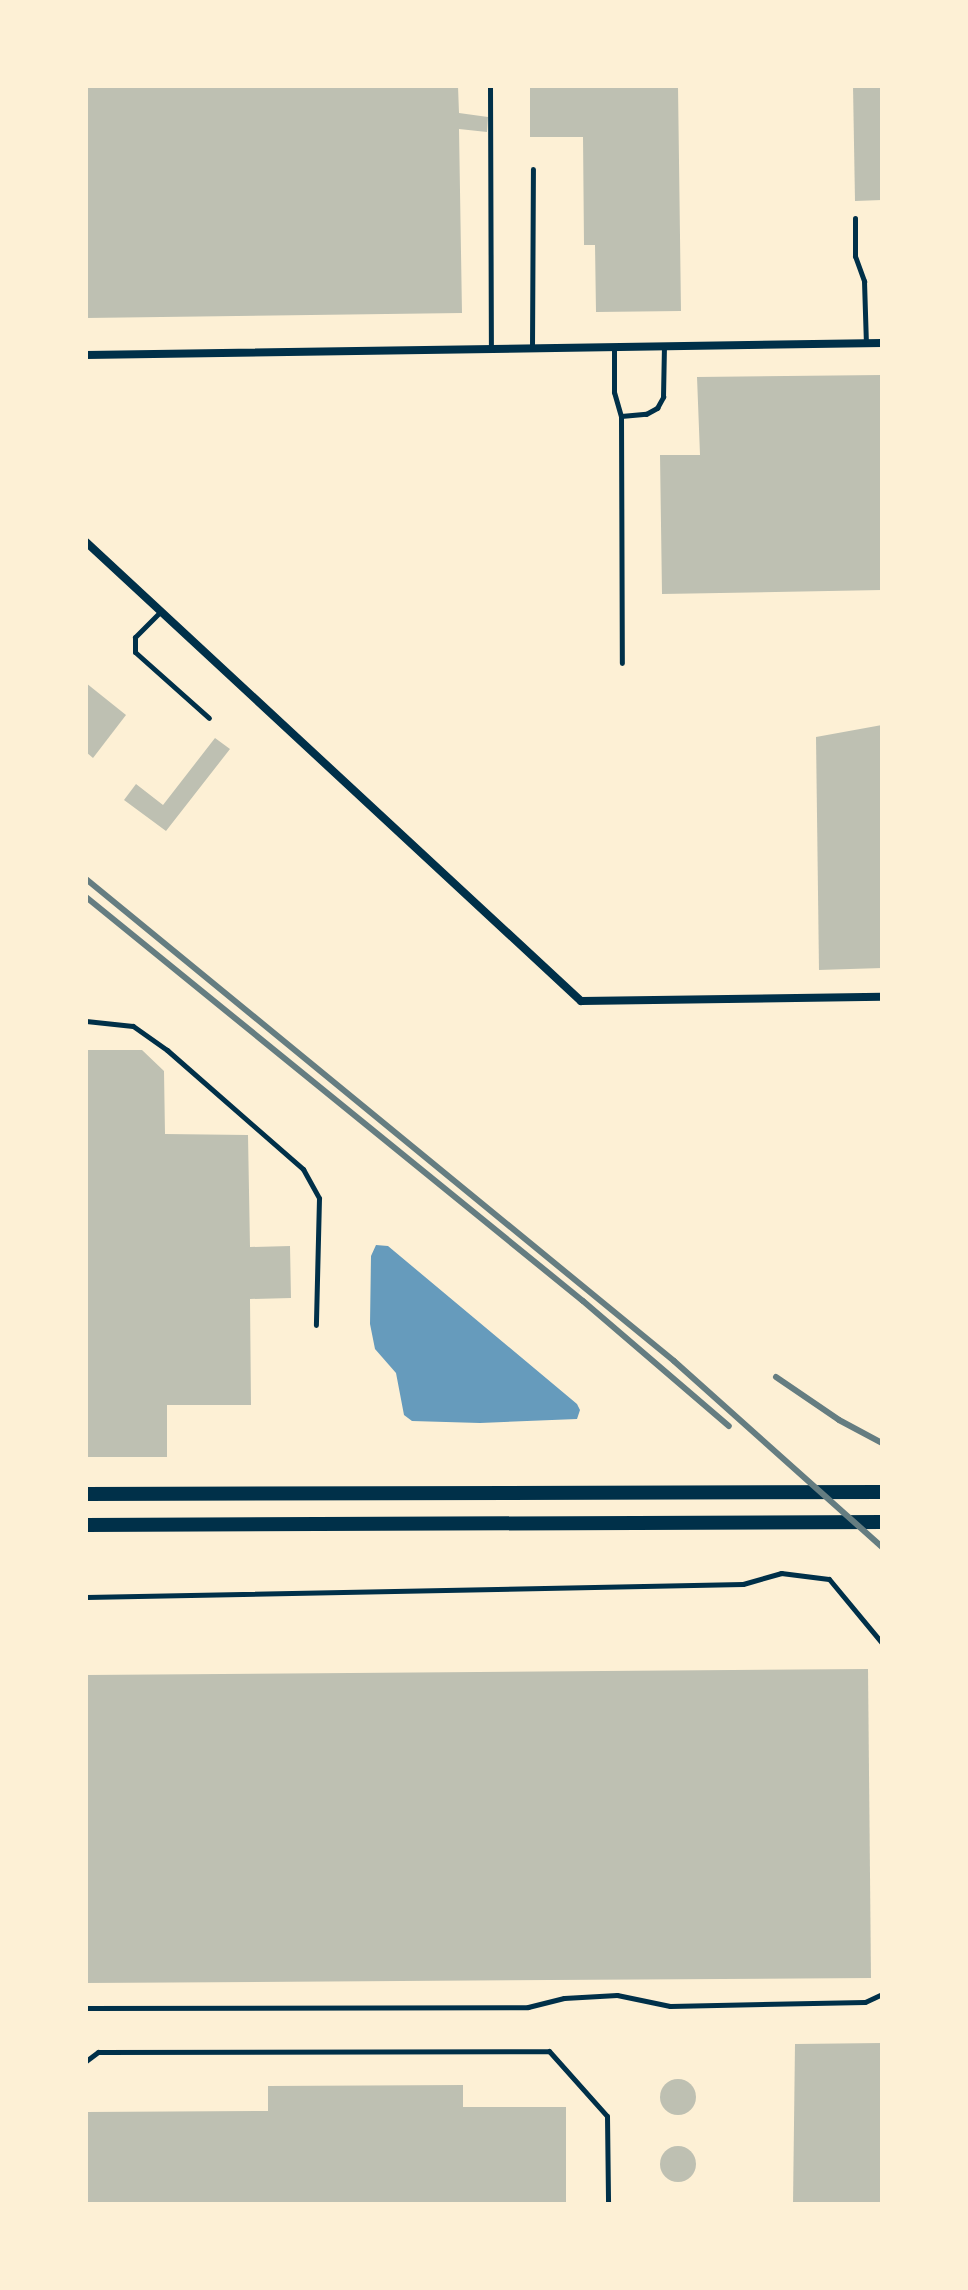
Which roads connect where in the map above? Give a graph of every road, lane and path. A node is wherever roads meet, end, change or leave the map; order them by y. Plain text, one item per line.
1 (490, 86) edge
2 (533, 169) dead end
3 (855, 218) dead end
4 (882, 343) edge
5 (866, 344) junction
6 (664, 347) junction
7 (614, 348) junction
8 (491, 349) junction
9 (532, 349) junction
10 (86, 355) edge
11 (621, 416) junction
12 (86, 542) edge
13 (161, 611) junction
14 (622, 663) dead end
15 (209, 718) dead end
16 (882, 997) edge
17 (86, 1021) edge
18 (316, 1325) dead end
19 (882, 1492) edge
20 (92, 1494) edge
21 (882, 1522) edge
22 (87, 1525) edge
23 (86, 1597) edge
24 (882, 1643) edge
25 (882, 1994) edge
26 (86, 2008) edge
27 (86, 2061) edge
28 (608, 2204) edge

1 - 8 lane
2 - 9 lane
3 - 5 lane
4 - 5 street
5 - 6 street
6 - 7 street
6 - 11 lane
7 - 9 street
7 - 11 lane
8 - 9 street
8 - 10 street
11 - 14 lane
12 - 13 street
13 - 15 lane
13 - 16 street
17 - 18 lane
19 - 20 main road
21 - 22 main road
23 - 24 lane
25 - 26 lane
27 - 28 lane

